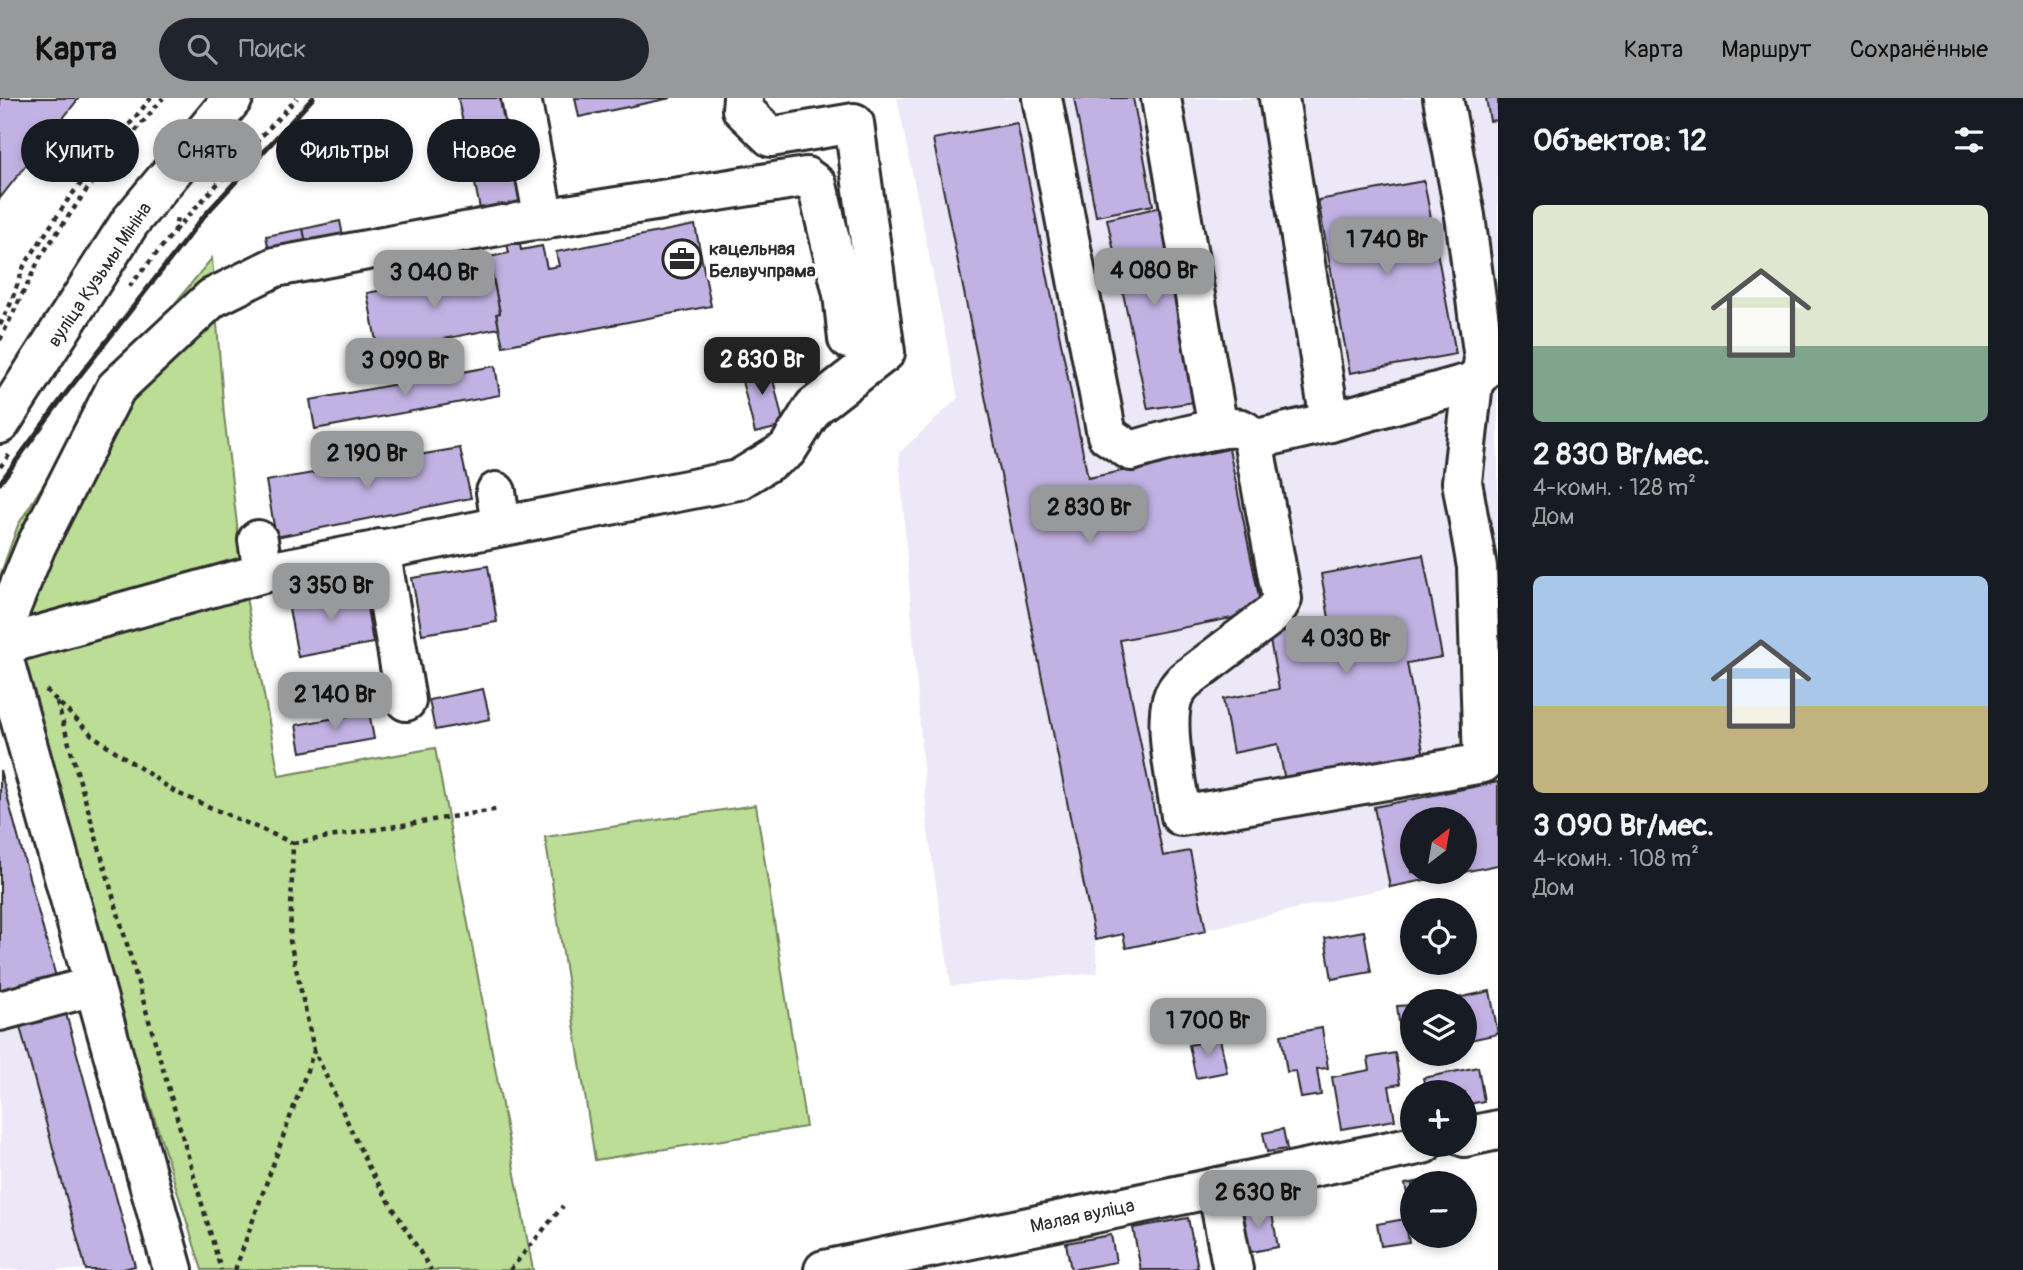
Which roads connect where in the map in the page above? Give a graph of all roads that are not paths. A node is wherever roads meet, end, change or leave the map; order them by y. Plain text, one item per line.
1 (233, 98) edge
2 (521, 98) edge
3 (743, 98) edge
4 (1042, 98) edge
5 (1161, 98) edge
6 (1279, 98) edge
7 (1443, 98) edge
8 (521, 222) junction
9 (848, 339) dead end
10 (1473, 382) junction
11 (1330, 422) junction
12 (0, 424) edge
13 (1235, 434) junction
14 (588, 487) dead end
15 (505, 513) junction
16 (380, 549) junction
17 (11, 670) edge
18 (406, 701) dead end
19 (94, 986) junction
20 (0, 1011) edge
21 (1498, 1130) edge
22 (1477, 1134) edge
23 (1400, 1149) edge
24 (1217, 1187) junction
25 (173, 1270) edge
26 (827, 1270) edge
27 (1233, 1270) edge

1 - 12 street, вуліца Кузьмы Мініна
2 - 8 street
3 - 15 street
4 - 13 street
5 - 13 street
6 - 11 street
7 - 10 street
8 - 9 street
8 - 17 street
10 - 11 street
10 - 13 street
11 - 13 street
14 - 15 street
15 - 16 street
16 - 17 street
16 - 18 street
17 - 19 street
19 - 20 street
19 - 25 street
21 - 22 street
23 - 24 street, Малая вуліца
24 - 26 street, Малая вуліца
24 - 27 street

